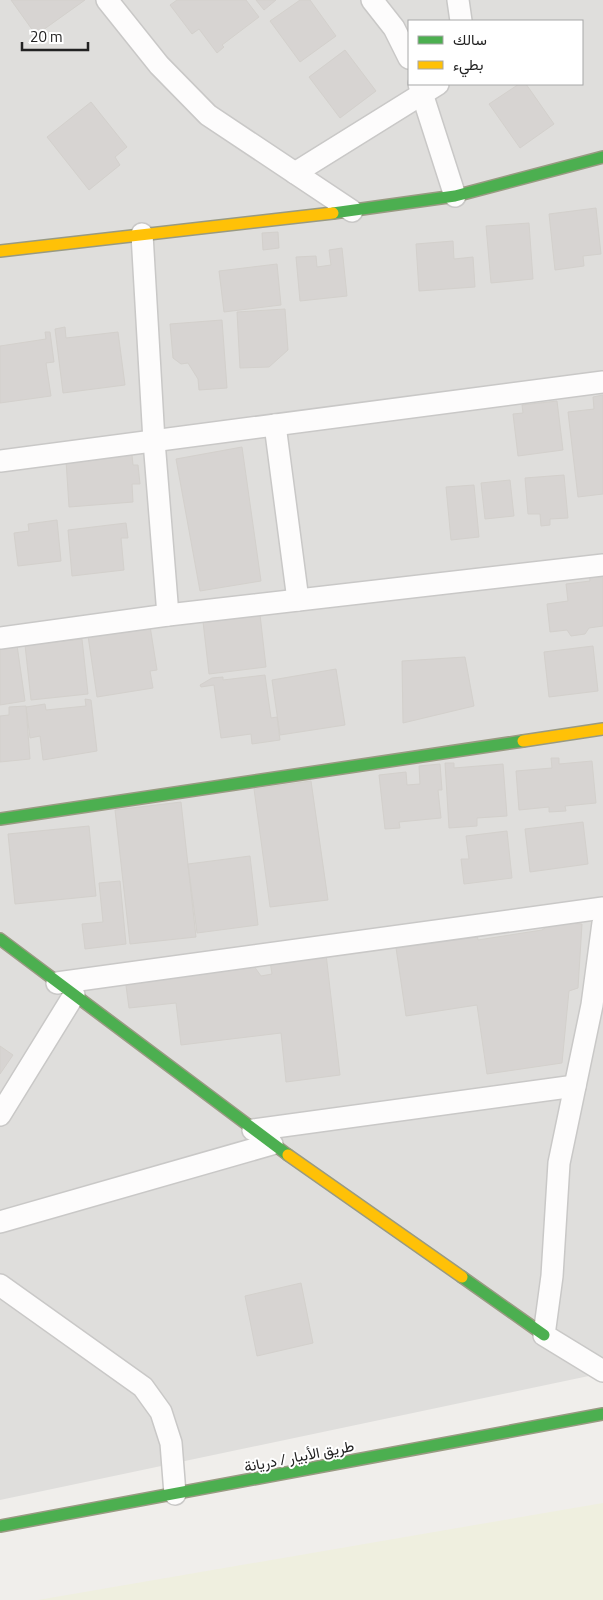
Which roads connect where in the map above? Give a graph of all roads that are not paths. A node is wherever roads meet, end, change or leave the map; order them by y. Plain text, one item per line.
1 (107, 0) edge
2 (372, 0) edge
3 (458, 0) edge
4 (461, 20) edge
5 (408, 56) edge
6 (427, 88) edge
7 (603, 157) edge
8 (295, 173) junction
9 (455, 196) junction
10 (352, 211) junction
11 (142, 234) junction
12 (0, 251) edge
13 (603, 382) edge
14 (275, 425) junction
15 (154, 441) junction
16 (0, 461) edge
17 (603, 565) edge
18 (298, 600) junction
19 (168, 614) junction
20 (0, 638) edge
21 (603, 729) edge
22 (0, 819) edge
23 (603, 908) edge
24 (603, 923) edge
25 (0, 940) edge
26 (57, 982) junction
27 (74, 995) junction
28 (575, 1086) junction
29 (0, 1115) edge
30 (253, 1130) junction
31 (272, 1144) junction
32 (0, 1222) edge
33 (0, 1285) edge
34 (544, 1335) junction
35 (603, 1370) edge
36 (603, 1414) edge
37 (175, 1494) junction
38 (0, 1526) edge

1 - 8 street
2 - 5 street
3 - 4 street
6 - 8 street
6 - 9 street
7 - 9 street
8 - 10 street
9 - 10 street
10 - 11 street
11 - 12 street
11 - 15 street
13 - 14 street
14 - 15 street
14 - 18 street
15 - 16 street
15 - 19 street
17 - 18 street
18 - 19 street
19 - 20 street
21 - 22 street
23 - 26 street
24 - 28 street
25 - 26 street
26 - 27 street
27 - 29 street
27 - 30 street
28 - 30 street
28 - 34 street
30 - 31 street
31 - 32 street
31 - 34 street
33 - 37 street
34 - 35 street
36 - 37 street, طريق الأبيار / دريانة
37 - 38 street, طريق الأبيار / دريانة

